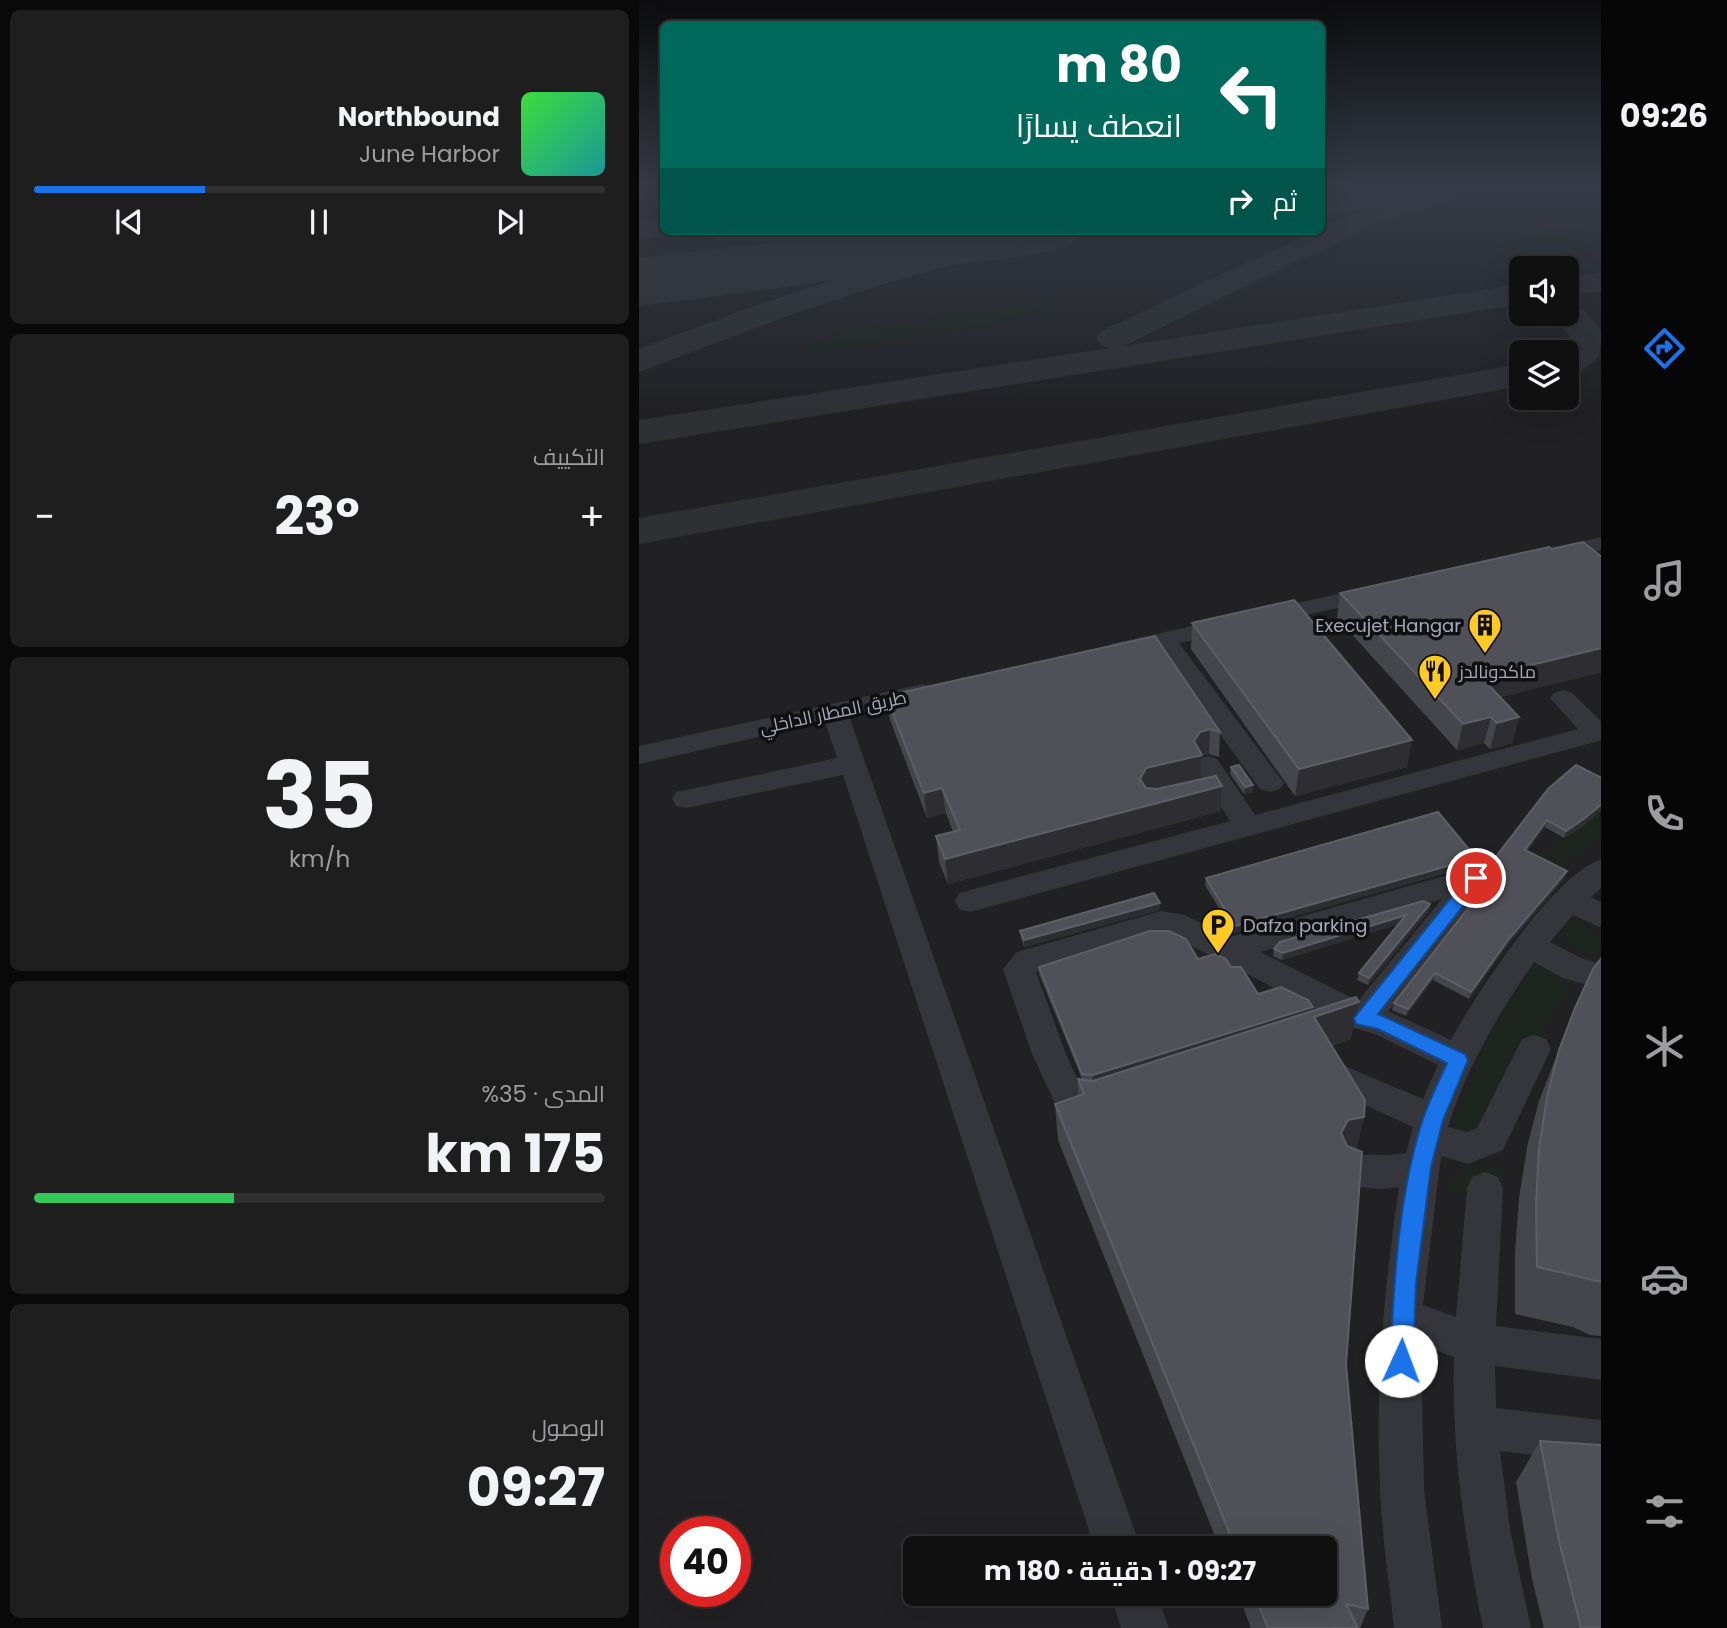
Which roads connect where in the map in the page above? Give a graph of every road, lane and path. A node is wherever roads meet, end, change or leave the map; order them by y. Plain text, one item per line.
1 (1595, 550) edge
2 (1532, 558) edge
3 (1397, 588) edge
4 (1299, 609) junction
5 (1316, 629) edge
6 (1163, 639) junction
7 (1098, 654) edge
8 (940, 688) edge
9 (1563, 698) dead end
10 (835, 712) junction
11 (1599, 732) edge
12 (639, 755) edge
13 (852, 764) junction
14 (1209, 782) edge
15 (1270, 783) dead end
16 (686, 799) dead end
17 (1248, 826) junction
18 (1601, 869) edge
19 (1570, 899) junction
20 (970, 901) dead end
21 (1601, 916) edge
22 (1533, 939) junction
23 (1227, 950) junction
24 (1601, 975) edge
25 (1360, 1017) junction
26 (1318, 1028) edge
27 (1534, 1049) dead end
28 (1455, 1068) junction
29 (1342, 1079) edge
30 (1133, 1087) edge
31 (1427, 1141) junction
32 (1354, 1170) edge
33 (1485, 1189) dead end
34 (1403, 1316) junction
35 (1475, 1341) junction
36 (1601, 1360) edge
37 (1476, 1427) junction
38 (1601, 1442) edge
39 (1114, 1536) edge
40 (1137, 1606) edge
41 (1145, 1628) edge
42 (1418, 1628) edge
43 (1507, 1628) edge

1 - 2 street
3 - 4 street
4 - 5 street
4 - 6 street
6 - 7 street
6 - 15 street
8 - 10 street, طريق المطار الداخلي
9 - 11 street
10 - 12 street, طريق المطار الداخلي
10 - 13 street
11 - 17 street
13 - 16 street
13 - 39 street
14 - 17 street
17 - 20 street
18 - 19 street
19 - 21 street
19 - 22 street
22 - 24 street
22 - 28 street
23 - 25 street
23 - 25 street
23 - 30 street
25 - 26 street
25 - 28 street
27 - 31 street
28 - 31 street
29 - 31 street
31 - 32 street
31 - 34 street
33 - 35 street
34 - 35 street
34 - 42 street
35 - 36 street
35 - 37 street
37 - 38 street
37 - 43 street
40 - 41 street

